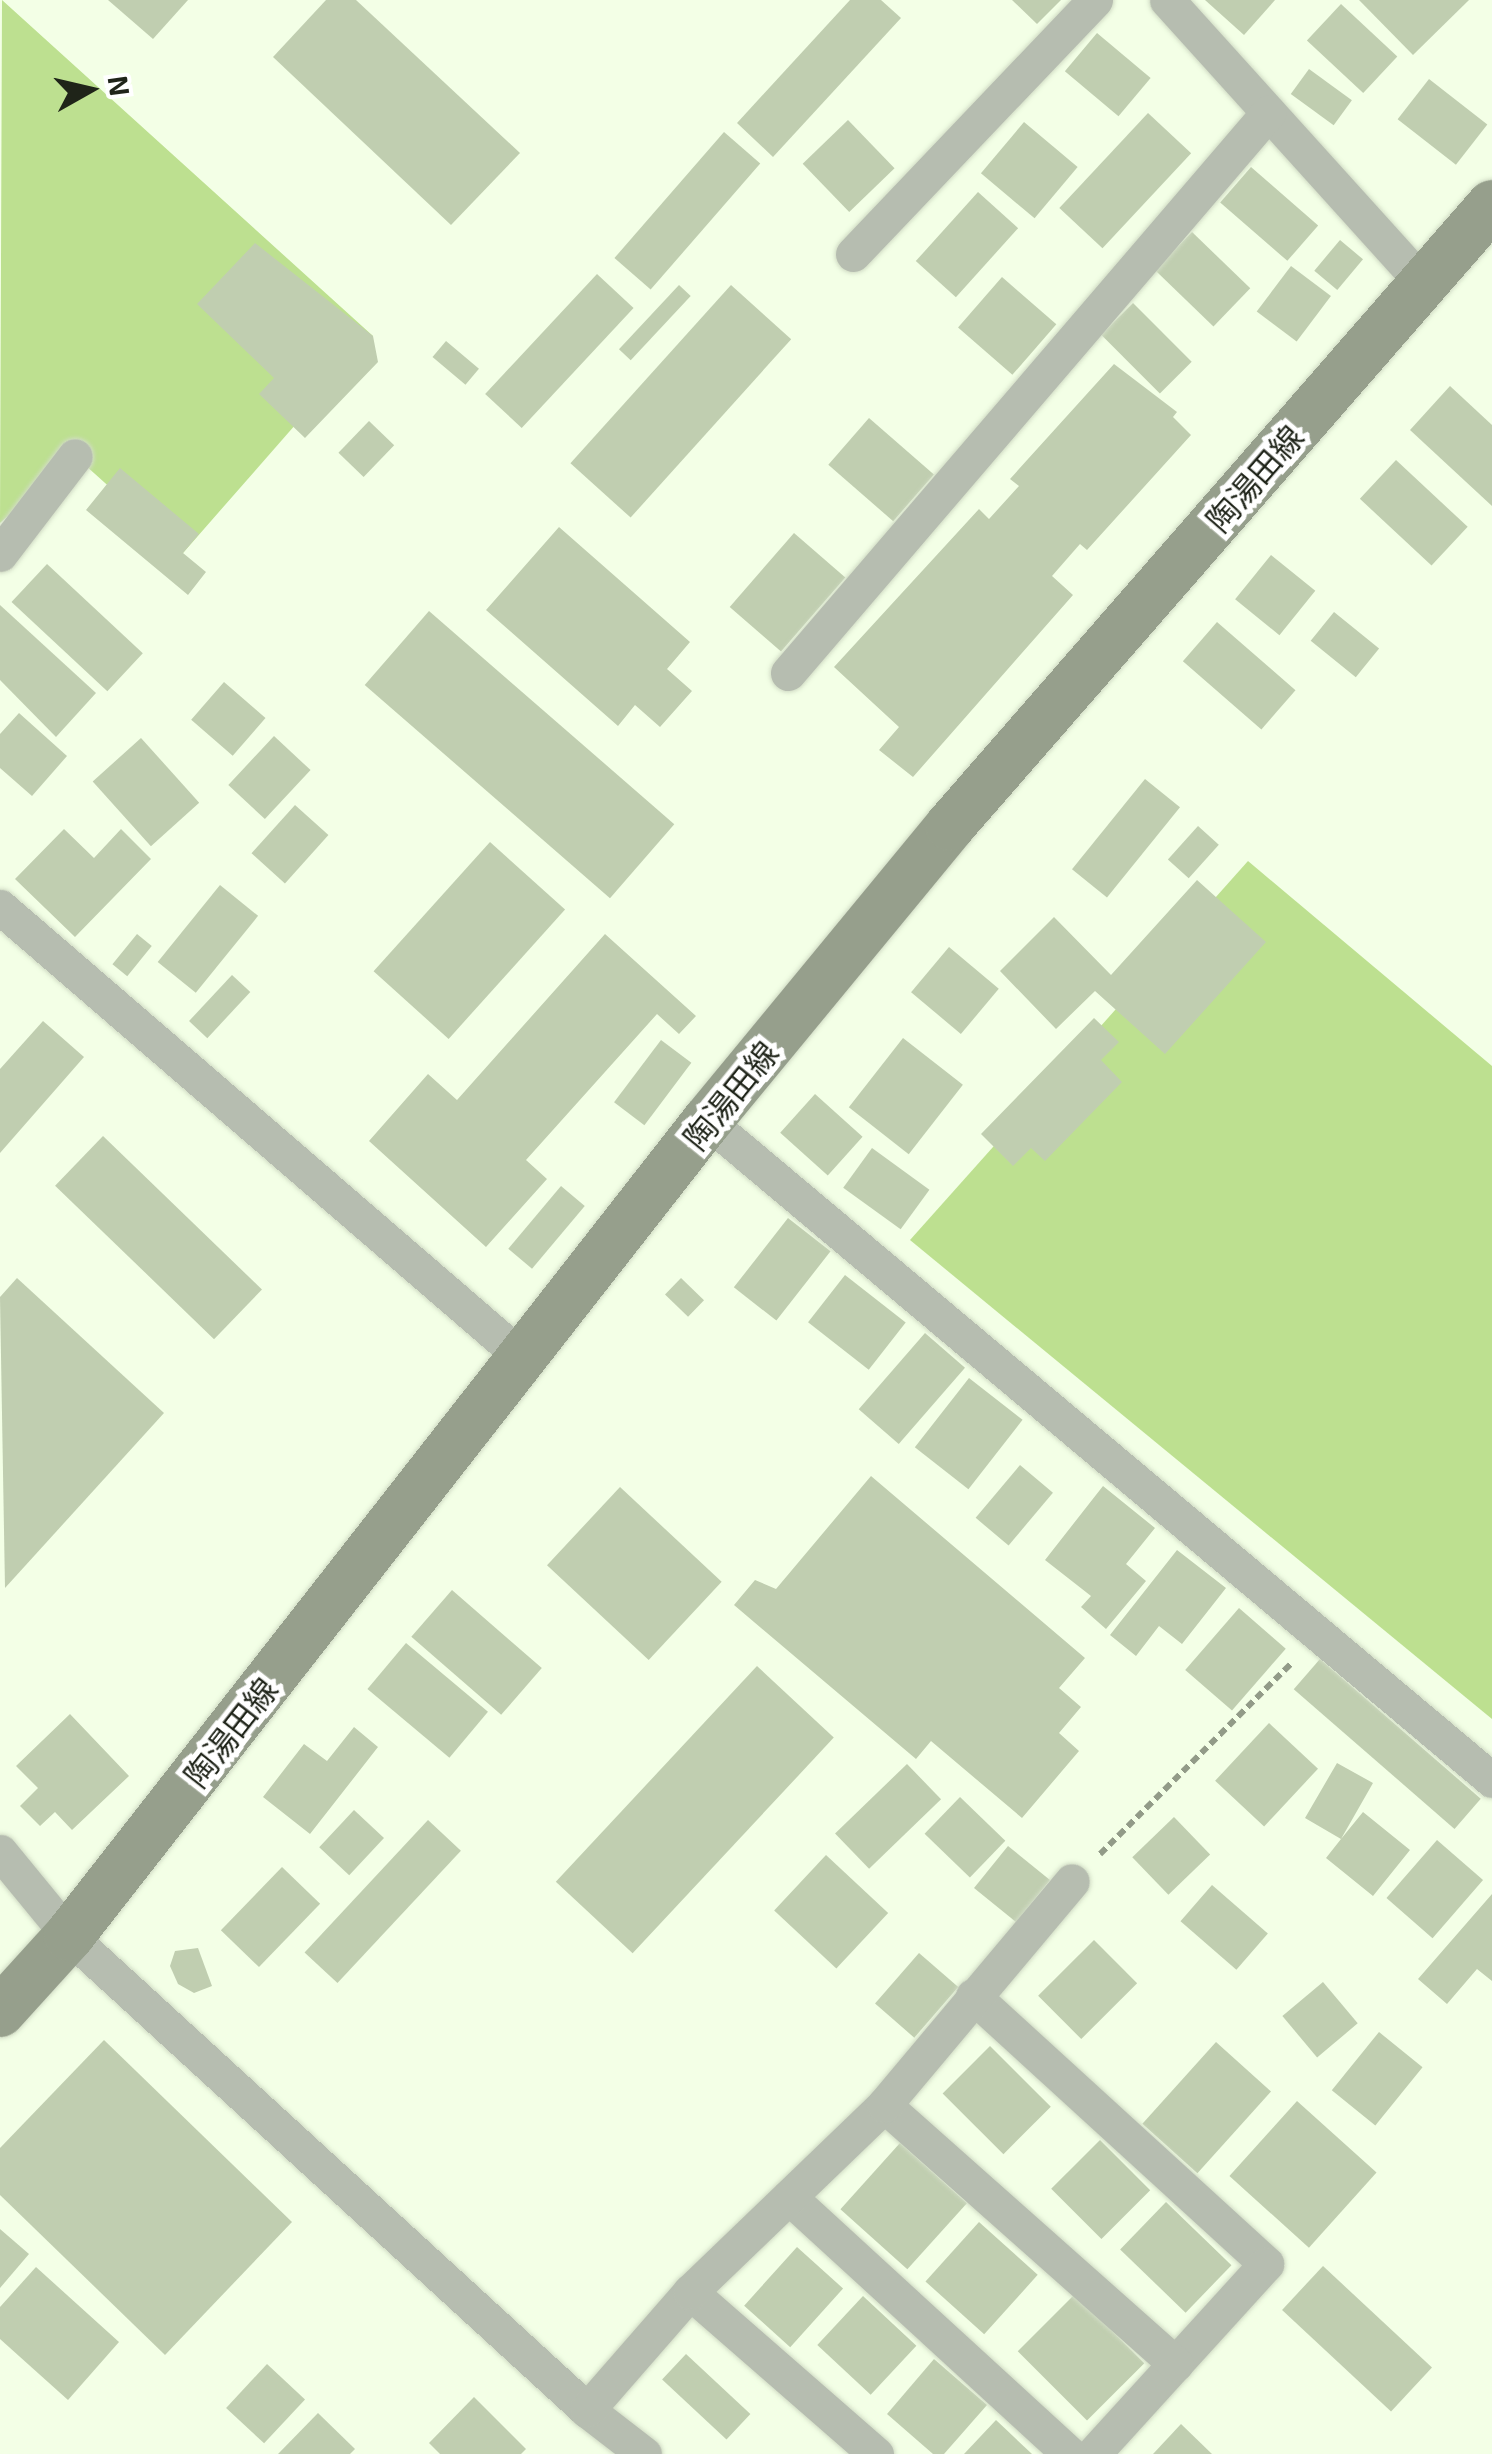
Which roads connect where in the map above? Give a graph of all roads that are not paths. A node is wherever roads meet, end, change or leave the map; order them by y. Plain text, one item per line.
1 (1095, 0) edge
2 (1166, 0) edge
3 (1268, 113) junction
4 (1492, 206) edge
5 (853, 254) dead end
6 (1424, 284) junction
7 (75, 456) dead end
8 (0, 554) edge
9 (788, 673) dead end
10 (0, 907) edge
11 (707, 1121) junction
12 (524, 1359) junction
13 (1492, 1780) edge
14 (0, 1852) edge
15 (1072, 1881) road end
16 (69, 1936) junction
17 (972, 1996) junction
18 (0, 2012) edge
19 (884, 2105) junction
20 (788, 2197) junction
21 (690, 2292) junction
22 (1176, 2364) junction
23 (587, 2410) junction
24 (644, 2454) edge
25 (876, 2454) edge
26 (1069, 2454) edge
27 (1093, 2454) edge

1 - 5 street
2 - 3 street
3 - 6 street
3 - 9 street
4 - 6 main road, 陶湯田線
6 - 11 main road, 陶湯田線
7 - 8 street
10 - 12 street
11 - 12 main road, 陶湯田線
11 - 13 street
12 - 16 main road, 陶湯田線
14 - 16 street
15 - 17 street
16 - 18 main road, 陶湯田線
16 - 23 street
17 - 19 street
17 - 22 street
19 - 20 street
19 - 22 street
20 - 21 street
20 - 26 street
21 - 23 street
21 - 25 street
22 - 27 street
23 - 24 street

